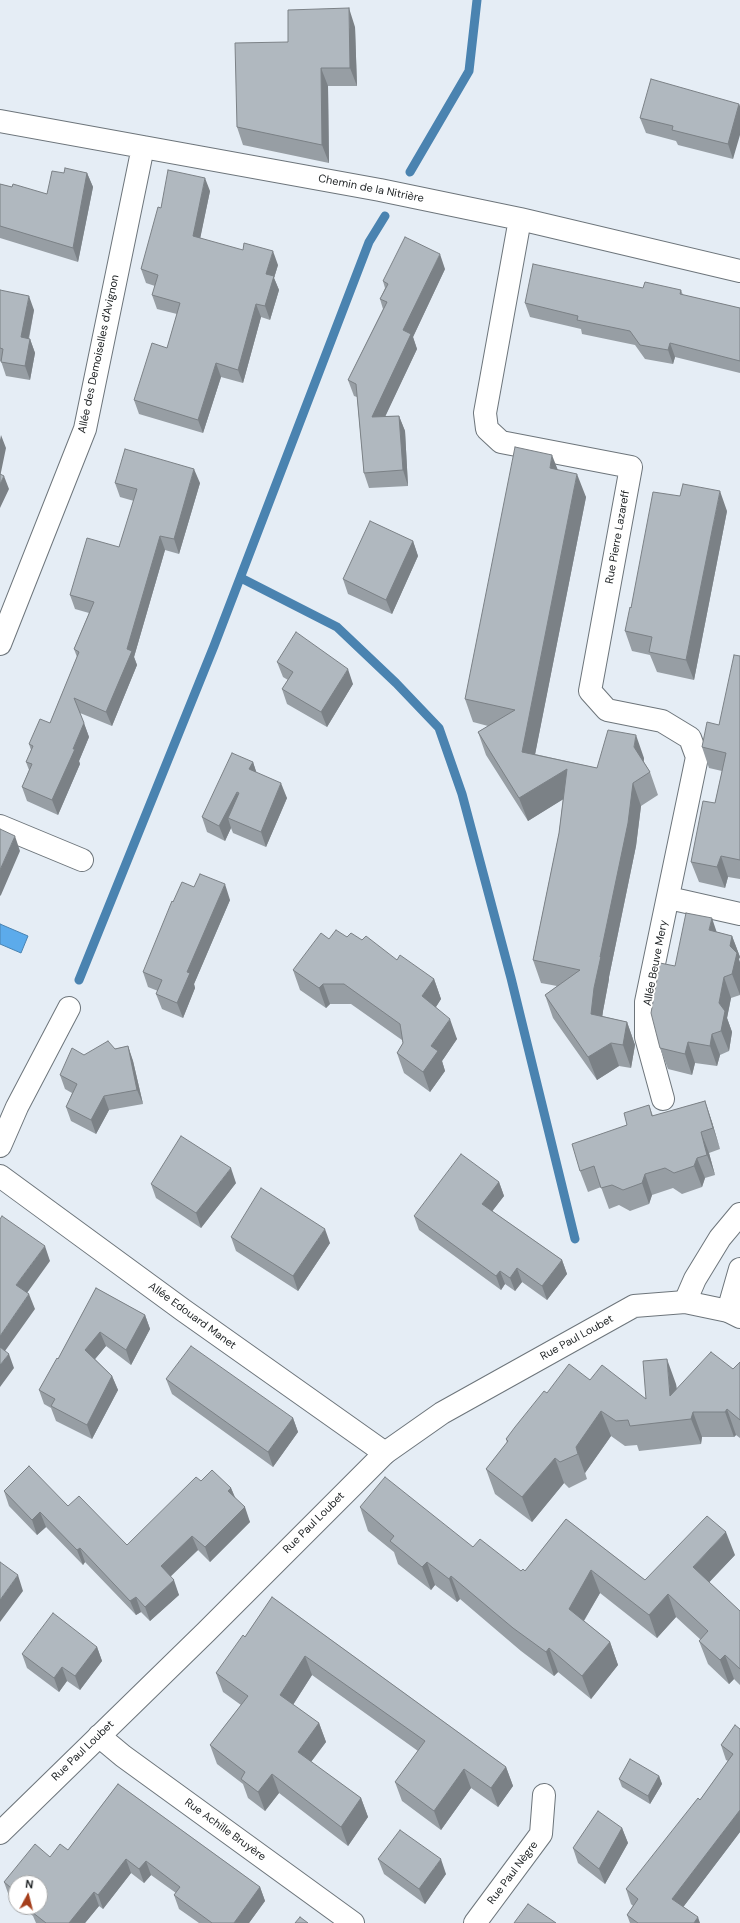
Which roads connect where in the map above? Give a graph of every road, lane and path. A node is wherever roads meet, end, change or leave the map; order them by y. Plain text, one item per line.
1 (0, 121) edge
2 (143, 147) junction
3 (520, 220) junction
4 (740, 271) edge
5 (0, 644) edge
6 (0, 826) edge
7 (82, 860) dead end
8 (669, 898) junction
9 (740, 914) edge
10 (70, 1008) dead end
11 (663, 1099) dead end
12 (0, 1146) edge
13 (0, 1176) edge
14 (740, 1214) edge
15 (740, 1269) edge
16 (685, 1302) junction
17 (734, 1314) edge
18 (385, 1453) junction
19 (99, 1736) junction
20 (544, 1795) dead end
21 (0, 1833) edge
22 (353, 1923) edge
23 (475, 1923) edge

1 - 2 street, Chemin de la Nitrière
2 - 3 street, Chemin de la Nitrière
2 - 5 street, Allée des Demoiselles d'Avignon
3 - 4 street, Chemin de la Nitrière
3 - 8 street, Rue Pierre Lazareff
6 - 7 street
8 - 9 street
8 - 11 street, Allée Beuve Mery
10 - 12 street
13 - 18 street, Allée Edouard Manet
14 - 16 street
15 - 17 street
16 - 17 street, Rue Paul Loubet
16 - 18 street, Rue Paul Loubet
18 - 19 street, Rue Paul Loubet
19 - 21 street, Rue Paul Loubet
19 - 22 street, Rue Achille Bruyère
20 - 23 street, Rue Paul Nègre

